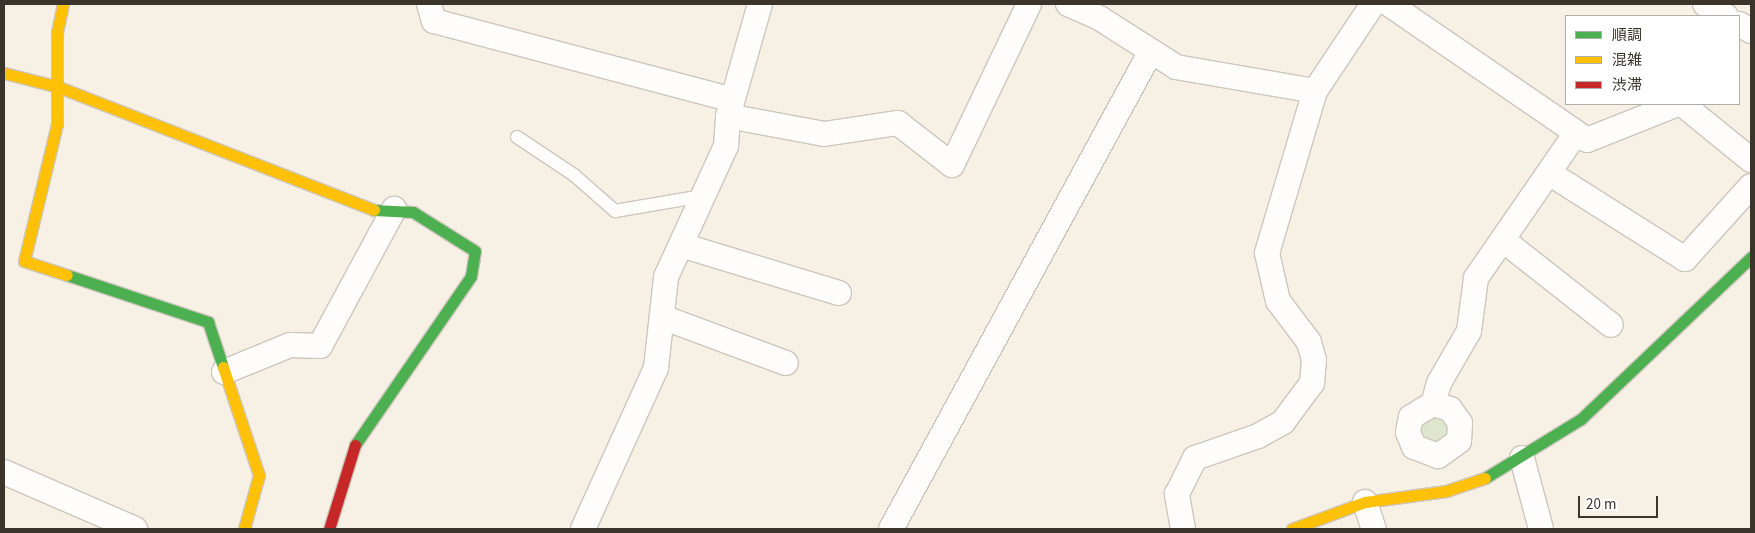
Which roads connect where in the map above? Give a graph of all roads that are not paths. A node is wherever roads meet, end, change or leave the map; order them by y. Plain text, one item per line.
1 (63, 4) edge
2 (429, 4) edge
3 (760, 4) edge
4 (1029, 4) edge
5 (1068, 4) edge
6 (1373, 4) edge
7 (1389, 4) edge
8 (1705, 4) edge
9 (1104, 11) edge
10 (1724, 15) edge
11 (1740, 25) edge
12 (1751, 31) edge
13 (1151, 52) junction
14 (4, 73) edge
15 (59, 87) junction
16 (1314, 90) junction
17 (1677, 105) edge
18 (1681, 105) edge
19 (729, 108) junction
20 (1576, 133) junction
21 (517, 137) dead end
22 (1751, 160) edge
23 (1549, 173) junction
24 (1751, 186) edge
25 (703, 196) junction
26 (394, 209) junction
27 (1503, 240) junction
28 (681, 245) junction
29 (1751, 257) edge
30 (840, 293) dead end
31 (662, 317) junction
32 (1610, 325) dead end
33 (786, 363) dead end
34 (224, 372) junction
35 (1433, 404) dead end
36 (1522, 458) junction
37 (4, 472) edge
38 (1365, 502) junction
39 (135, 529) edge
40 (244, 529) edge
41 (329, 529) edge
42 (584, 529) edge
43 (891, 529) edge
44 (1183, 529) edge
45 (1292, 529) edge
46 (1374, 529) edge
47 (1541, 529) edge

1 - 15 street
2 - 19 street
3 - 19 street
4 - 19 street
5 - 9 street
6 - 16 street
7 - 20 street
8 - 10 street
9 - 13 street
11 - 12 street
13 - 16 street
13 - 43 street
14 - 15 street
15 - 26 street
15 - 34 street
16 - 44 street
17 - 20 street
18 - 22 street
19 - 25 street
20 - 23 street
21 - 25 lane
23 - 24 street
23 - 27 street
25 - 28 street
26 - 34 street
26 - 41 street
27 - 32 street
27 - 35 street
28 - 30 street
28 - 31 street
29 - 36 street
31 - 33 street
31 - 42 street
34 - 40 street
36 - 38 street
36 - 47 street
37 - 39 street
38 - 45 street
38 - 46 street

